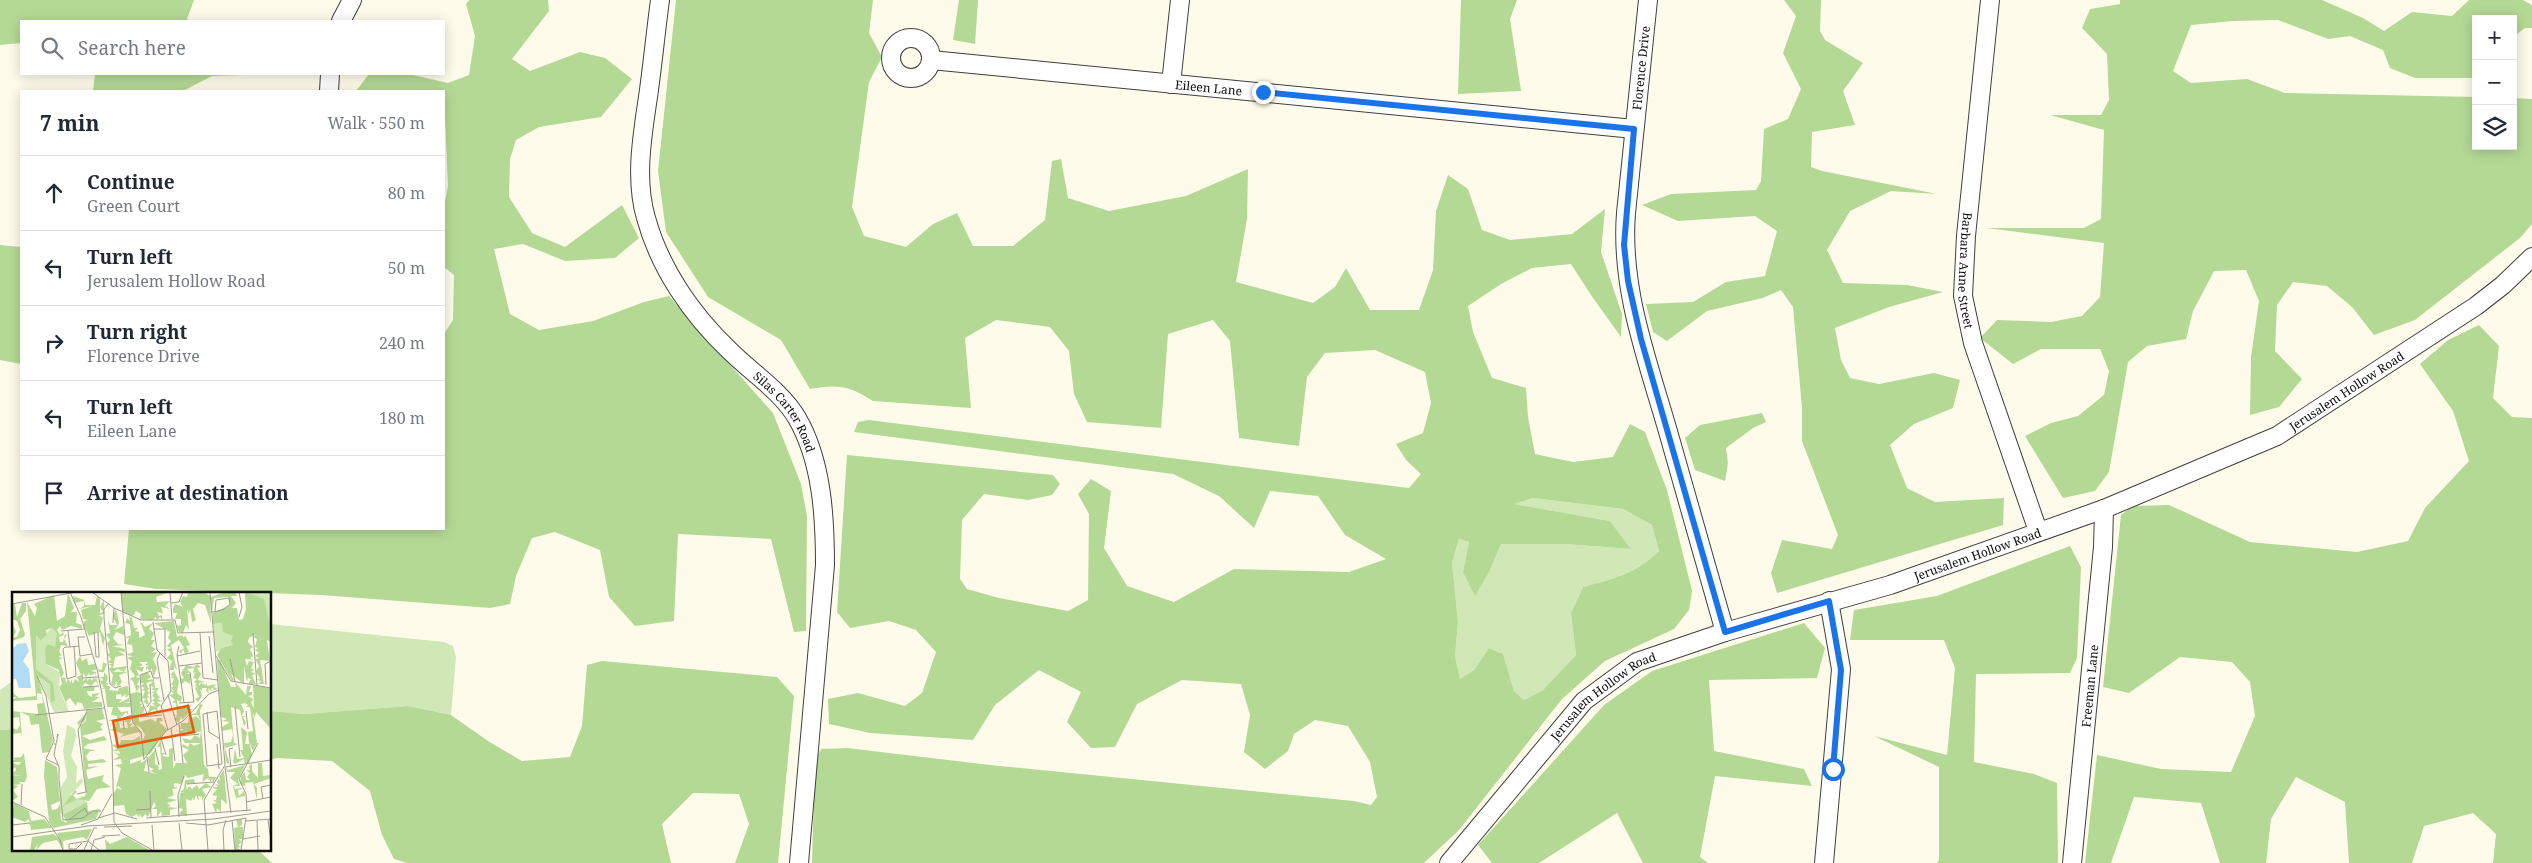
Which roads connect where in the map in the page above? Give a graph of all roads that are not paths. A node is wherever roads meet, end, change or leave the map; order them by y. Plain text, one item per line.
1 (352, 0) edge
2 (660, 0) edge
3 (1180, 0) edge
4 (1648, 0) edge
5 (1990, 0) edge
6 (342, 20) edge
7 (931, 60) dead end
8 (330, 75) edge
9 (1171, 84) junction
10 (329, 90) edge
11 (1634, 129) junction
12 (2532, 257) edge
13 (2104, 509) junction
14 (2038, 531) junction
15 (1829, 601) junction
16 (1725, 632) junction
17 (1456, 860) edge
18 (798, 863) edge
19 (1824, 863) edge
20 (2072, 863) edge

1 - 6 street
2 - 18 street, Silas Carter Road
3 - 9 street
4 - 11 street, Florence Drive
5 - 14 street, Barbara Anne Street
7 - 9 street, Eileen Lane
8 - 10 street
9 - 11 street, Eileen Lane
11 - 16 street, Florence Drive
12 - 13 street, Jerusalem Hollow Road
13 - 14 street, Jerusalem Hollow Road
13 - 20 street, Freeman Lane
14 - 15 street, Jerusalem Hollow Road
15 - 16 street, Jerusalem Hollow Road
15 - 19 street
16 - 17 street, Jerusalem Hollow Road

